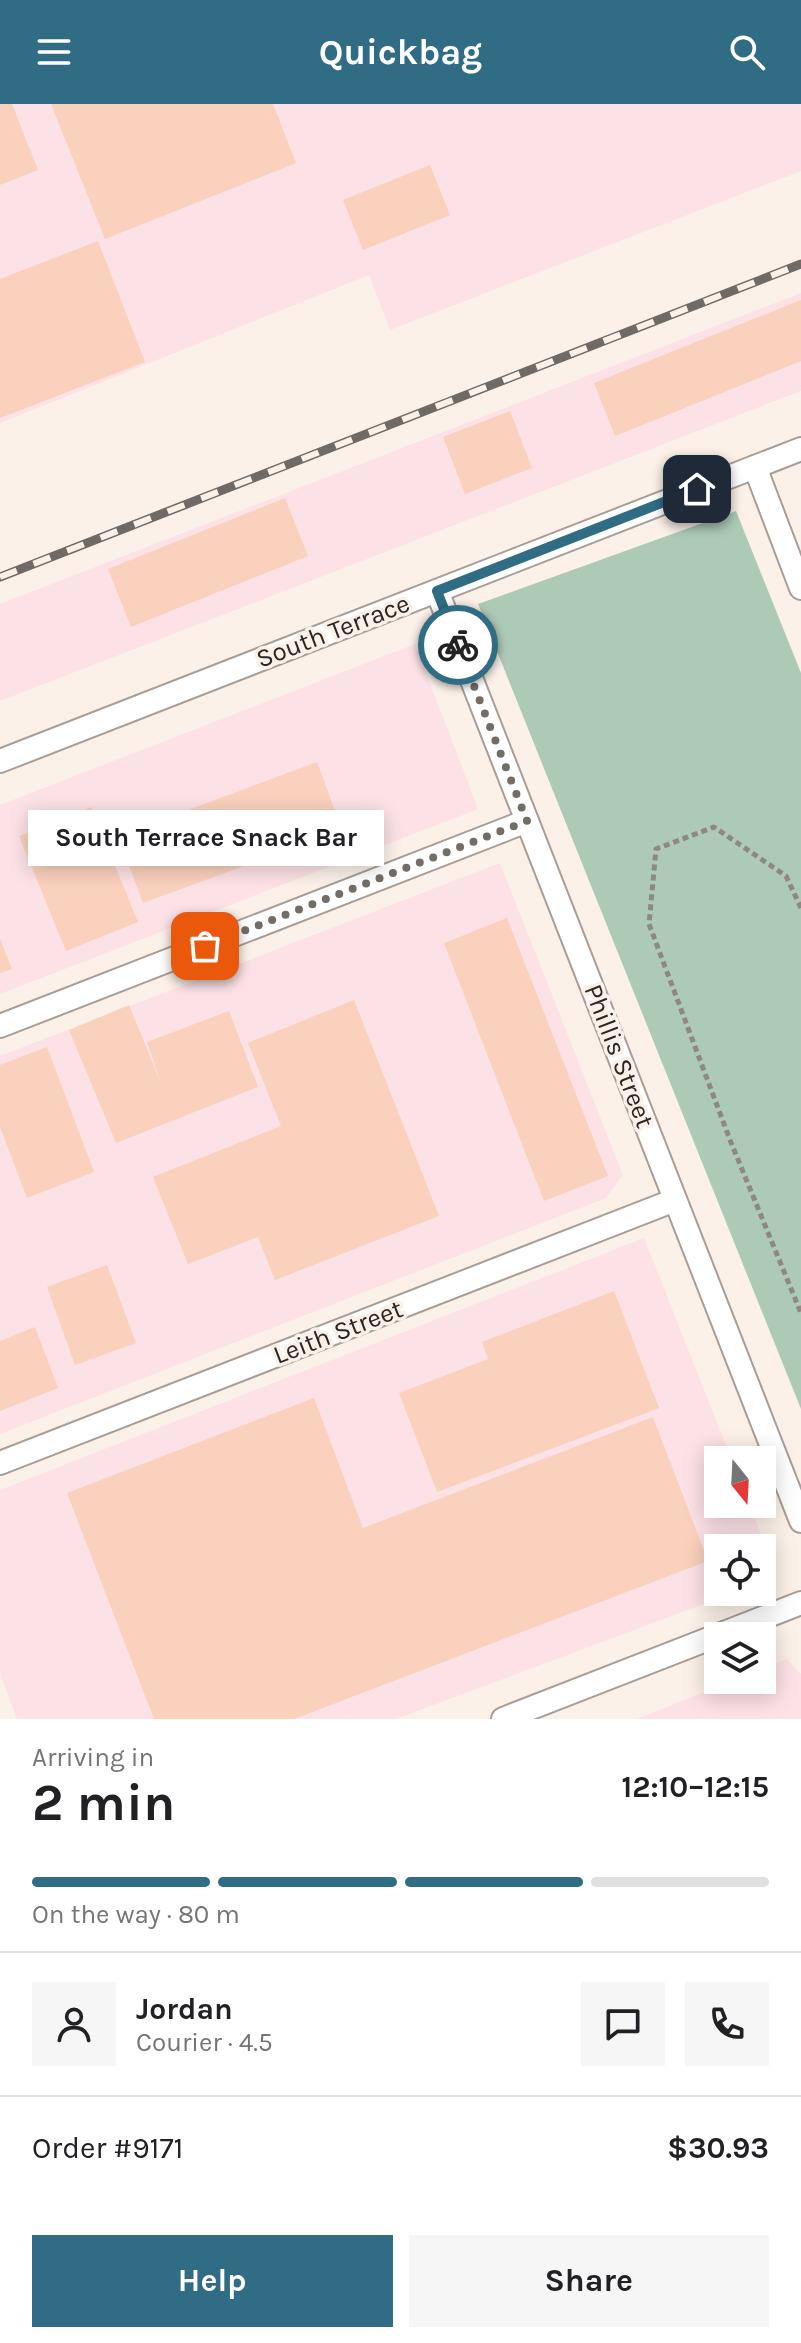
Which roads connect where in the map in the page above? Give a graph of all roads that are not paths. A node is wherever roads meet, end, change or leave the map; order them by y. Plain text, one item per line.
1 (801, 449) edge
2 (755, 467) junction
3 (801, 588) edge
4 (437, 591) junction
5 (0, 761) edge
6 (527, 821) junction
7 (0, 1026) edge
8 (675, 1200) junction
9 (0, 1463) edge
10 (801, 1521) edge
11 (801, 1603) edge
12 (545, 1711) edge
13 (503, 1719) edge

1 - 2 street, South Terrace
2 - 3 street
2 - 4 street, South Terrace
4 - 5 street, South Terrace
4 - 6 street, Phillis Street
6 - 7 street
6 - 8 street, Phillis Street
8 - 9 street, Leith Street
8 - 10 street, Phillis Street
11 - 12 street
12 - 13 street

